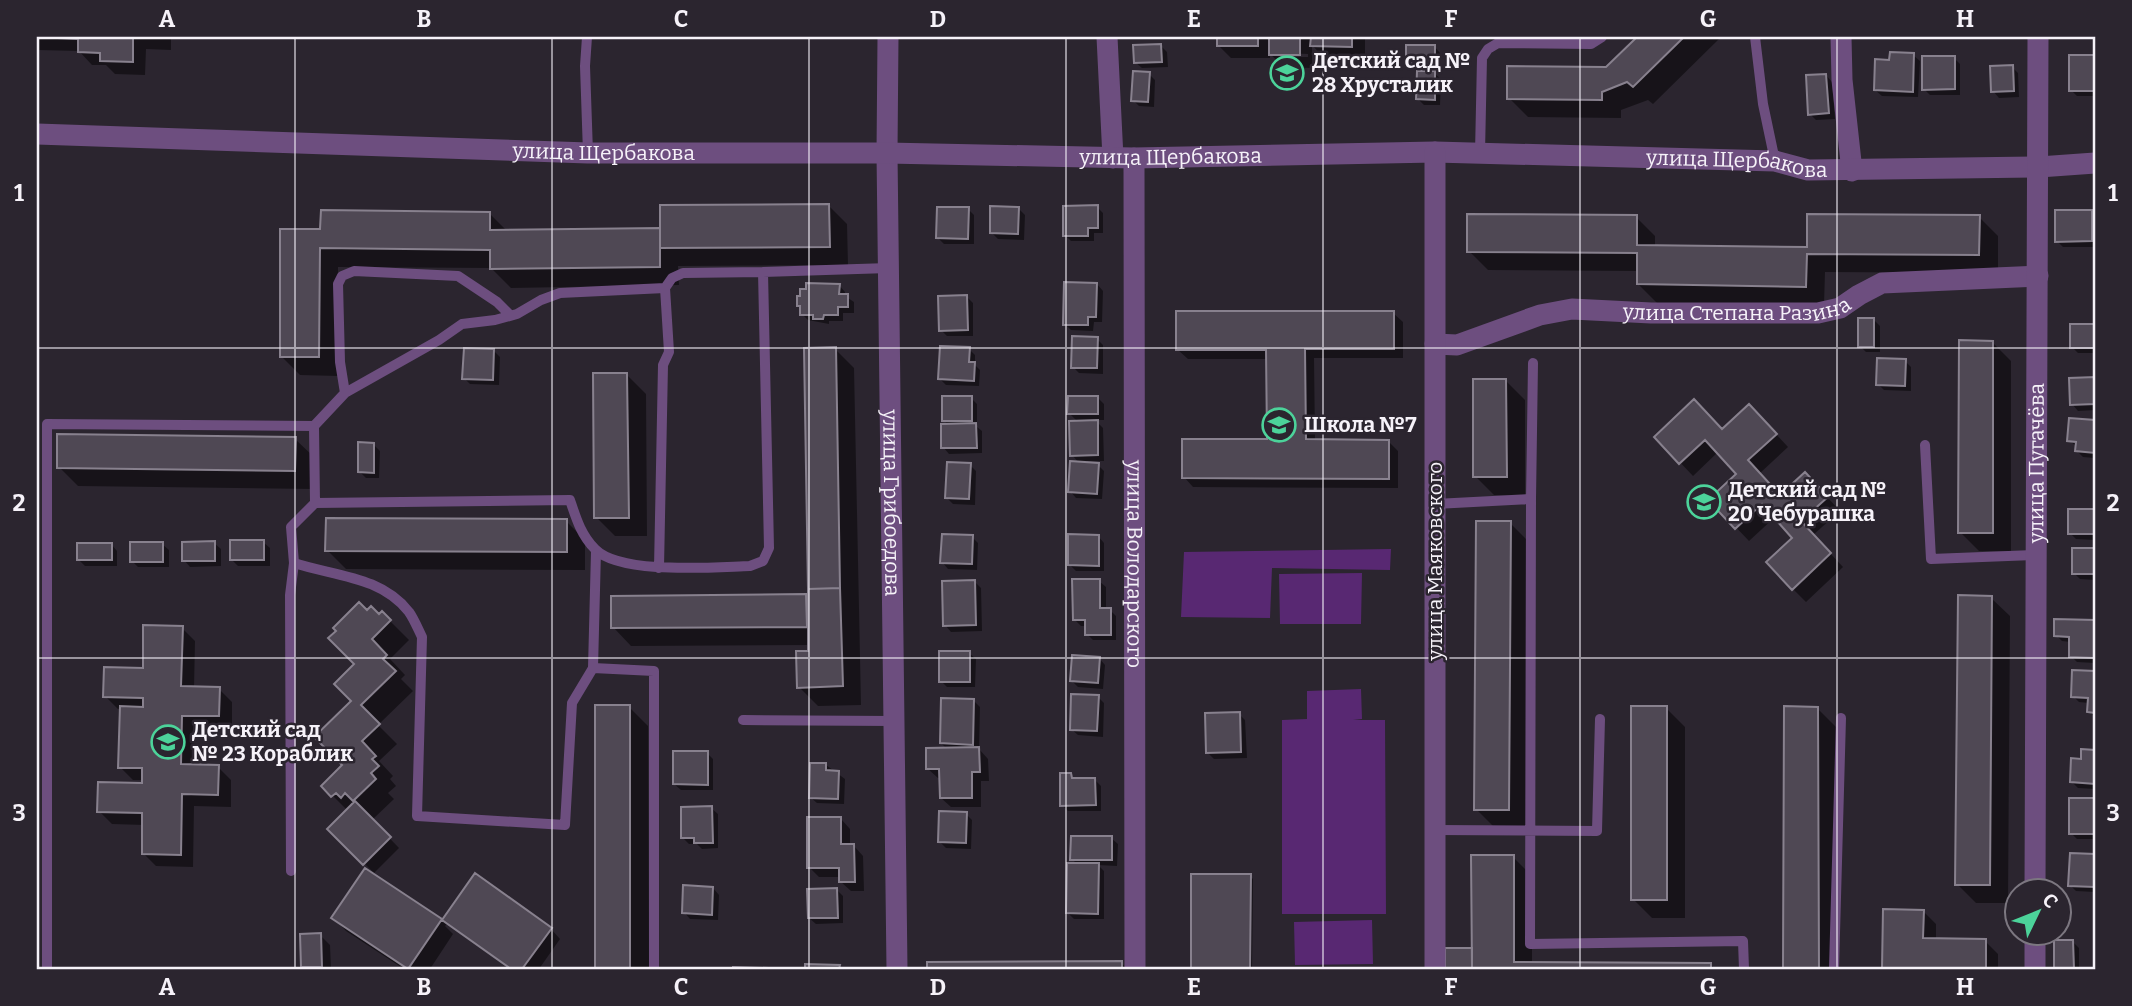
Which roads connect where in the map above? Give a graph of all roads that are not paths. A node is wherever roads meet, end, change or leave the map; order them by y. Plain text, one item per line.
1 (587, 37) edge
2 (888, 37) edge
3 (1107, 37) edge
4 (1602, 37) edge
5 (1755, 37) edge
6 (1841, 37) edge
7 (2038, 37) edge
8 (37, 134) edge
9 (1435, 152) junction
10 (588, 153) junction
11 (887, 153) junction
12 (1480, 153) junction
13 (1124, 158) junction
14 (1775, 161) junction
15 (2095, 163) edge
16 (2039, 167) junction
17 (1852, 171) junction
18 (889, 268) junction
19 (763, 272) junction
20 (2038, 276) junction
21 (664, 288) junction
22 (510, 316) junction
23 (1435, 344) junction
24 (1533, 363) dead end
25 (345, 393) junction
26 (314, 426) junction
27 (1925, 445) dead end
28 (1531, 499) junction
29 (315, 503) junction
30 (1435, 503) junction
31 (596, 551) junction
32 (2037, 555) junction
33 (294, 563) junction
34 (660, 568) junction
35 (593, 668) junction
36 (1841, 718) dead end
37 (1600, 719) dead end
38 (743, 720) dead end
39 (894, 721) junction
40 (1435, 830) junction
41 (1530, 830) junction
42 (291, 871) dead end
43 (2035, 876) edge
44 (2035, 946) edge
45 (47, 969) edge
46 (654, 969) edge
47 (898, 969) edge
48 (1135, 969) edge
49 (1435, 969) edge
50 (1744, 969) edge
51 (1834, 969) edge
52 (2035, 969) edge

1 - 10 lane
2 - 11 street, улица Грибоедова
3 - 13 street, улица Володарского
4 - 12 lane
5 - 14 lane
6 - 17 street
7 - 16 street, улица Пугачёва
8 - 10 street, улица Щербакова
9 - 12 street, улица Щербакова
9 - 13 street, улица Щербакова
9 - 23 street, улица Маяковского
10 - 11 street, улица Щербакова
11 - 13 street, улица Щербакова
11 - 18 street, улица Грибоедова
12 - 14 street, улица Щербакова
13 - 48 street, улица Володарского
14 - 17 street, улица Щербакова
15 - 16 street, улица Щербакова
16 - 17 street, улица Щербакова
16 - 20 street, улица Пугачёва
18 - 19 lane
18 - 39 street, улица Грибоедова
19 - 21 lane
19 - 34 lane
20 - 23 street, улица Степана Разина
20 - 32 street, улица Пугачёва
21 - 22 lane
21 - 34 lane
22 - 25 lane
22 - 25 lane
23 - 30 street, улица Маяковского
24 - 28 lane
25 - 26 lane
26 - 29 lane
26 - 45 lane
27 - 32 lane
28 - 30 lane
28 - 41 lane
29 - 31 lane
29 - 33 lane
30 - 40 street, улица Маяковского
31 - 34 lane
31 - 35 lane
32 - 43 street, улица Пугачёва
33 - 35 lane
33 - 42 lane
35 - 46 lane
36 - 51 lane
37 - 41 lane
38 - 39 lane
39 - 47 street, улица Грибоедова
40 - 41 lane
40 - 49 street, улица Маяковского
41 - 50 lane
44 - 52 street

